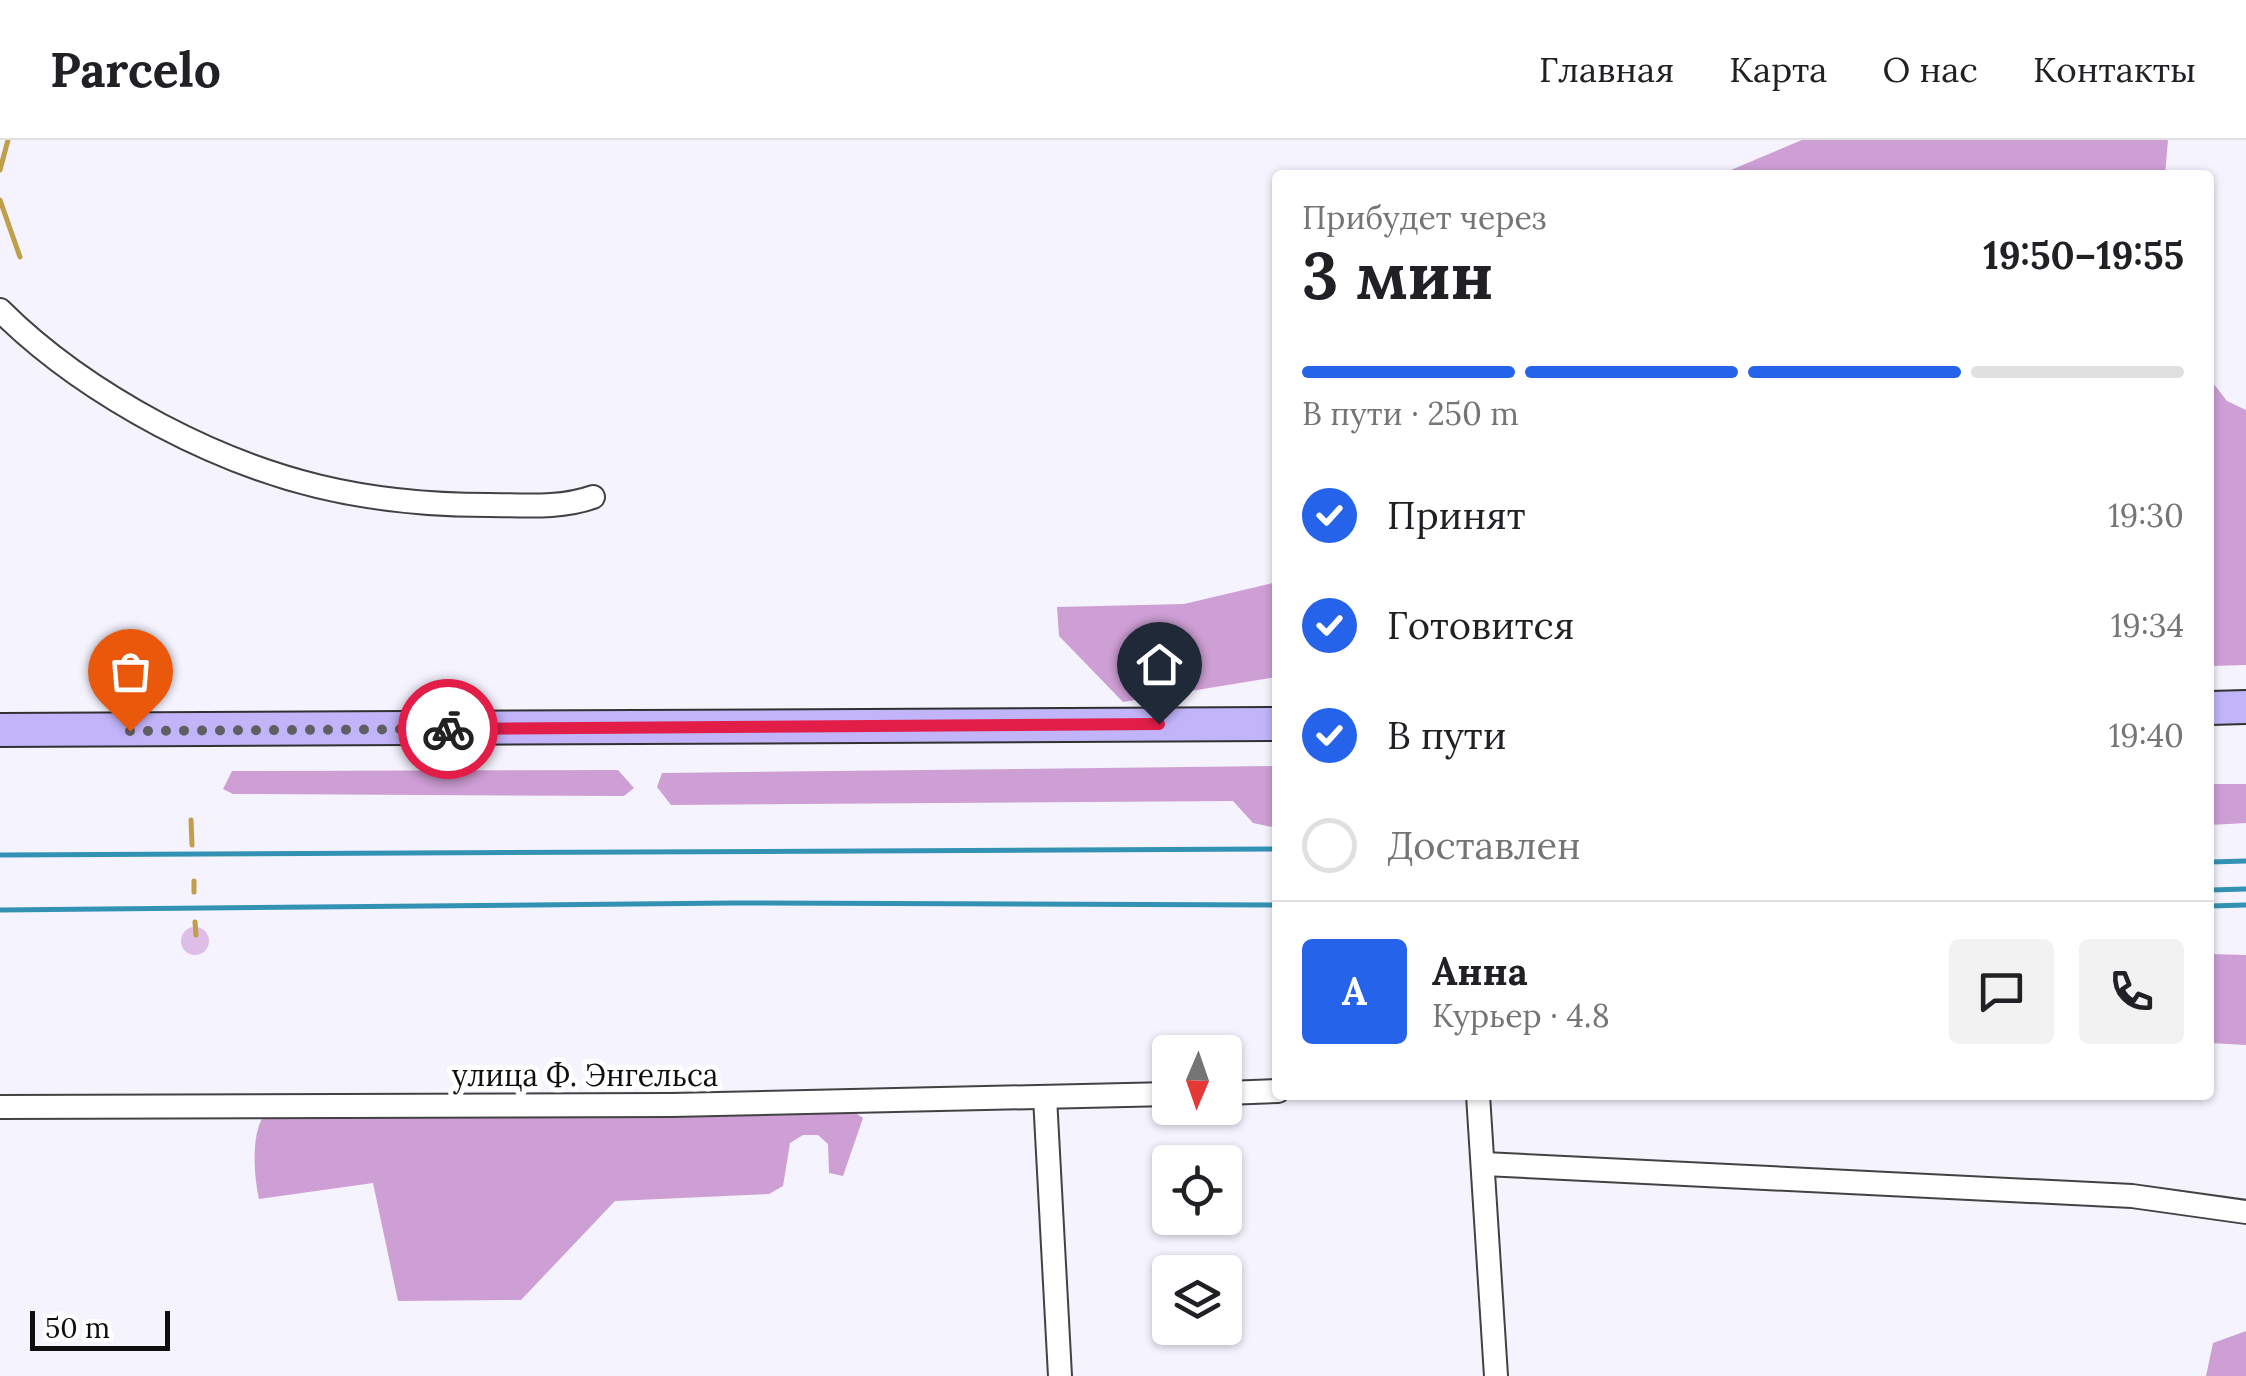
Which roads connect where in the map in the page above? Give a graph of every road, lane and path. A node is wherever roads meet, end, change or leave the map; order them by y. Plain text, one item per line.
1 (0, 310) edge
2 (593, 498) dead end
3 (2246, 707) edge
4 (2214, 708) edge
5 (1272, 724) edge
6 (0, 730) edge
7 (1242, 1092) edge
8 (1272, 1092) edge
9 (1152, 1094) edge
10 (1045, 1096) junction
11 (1478, 1100) edge
12 (0, 1108) edge
13 (1484, 1164) junction
14 (2246, 1212) edge
15 (1060, 1376) edge
16 (1496, 1376) edge

1 - 2 street
3 - 4 main road
5 - 6 main road
7 - 8 street
9 - 10 street, улица Ф. Энгельса
10 - 12 street, улица Ф. Энгельса
10 - 15 street
11 - 13 street
13 - 14 street
13 - 16 street

